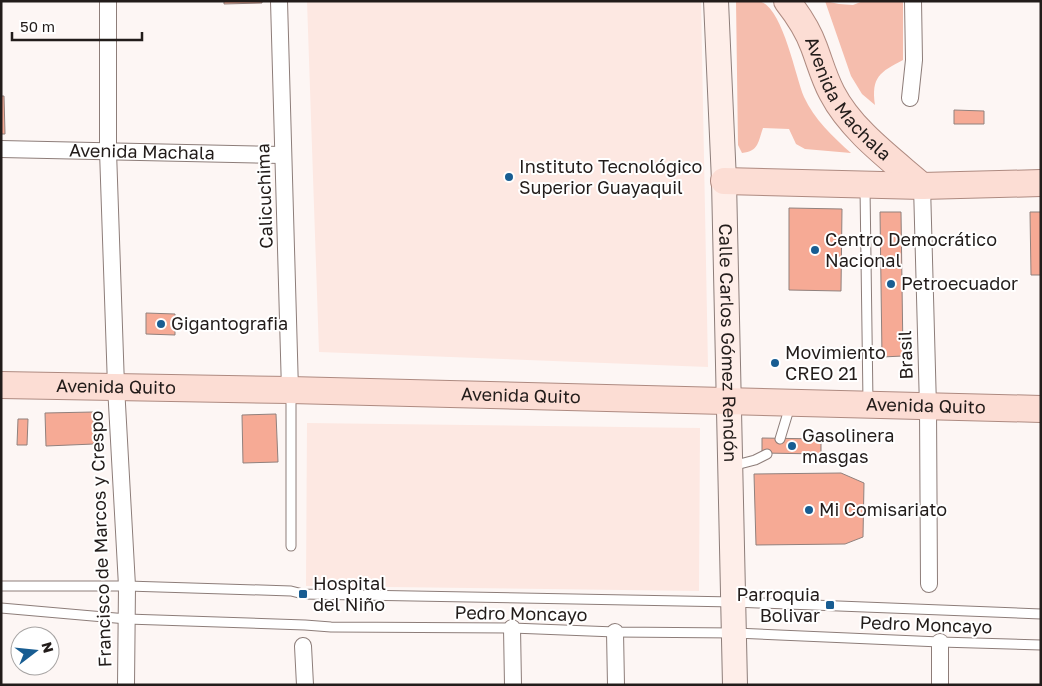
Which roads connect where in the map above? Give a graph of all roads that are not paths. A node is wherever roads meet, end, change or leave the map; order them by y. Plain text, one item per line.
1 (108, 1) edge
2 (279, 1) edge
3 (716, 1) edge
4 (787, 1) edge
5 (913, 1) edge
6 (910, 98) dead end
7 (1, 148) edge
8 (108, 151) junction
9 (283, 155) junction
10 (724, 181) junction
11 (1041, 183) edge
12 (865, 184) junction
13 (922, 186) junction
14 (1, 385) edge
15 (116, 386) junction
16 (290, 390) junction
17 (729, 402) junction
18 (790, 403) junction
19 (868, 405) junction
20 (928, 407) junction
21 (1041, 409) edge
22 (780, 438) dead end
23 (767, 454) dead end
24 (731, 467) junction
25 (291, 546) dead end
26 (929, 584) dead end
27 (1, 586) edge
28 (127, 586) junction
29 (734, 602) junction
30 (1, 608) edge
31 (1041, 614) edge
32 (127, 619) junction
33 (512, 628) junction
34 (615, 632) junction
35 (735, 633) junction
36 (940, 642) junction
37 (1041, 645) edge
38 (303, 646) dead end
39 (126, 685) edge
40 (305, 685) edge
41 (513, 685) edge
42 (616, 685) edge
43 (735, 685) edge
44 (940, 685) edge

1 - 8 street, Francisco de Marcos y Crespo
2 - 9 street, Calicuchima
3 - 10 main road, Calle Carlos Gómez Rendón
4 - 13 main road, Avenida Machala
5 - 6 street
7 - 8 street, Avenida Machala
8 - 9 street, Avenida Machala
8 - 15 street, Francisco de Marcos y Crespo
9 - 16 street, Calicuchima
10 - 12 main road, Avenida Machala
10 - 17 main road, Calle Carlos Gómez Rendón
11 - 13 main road, Avenida Machala
12 - 13 main road, Avenida Machala
12 - 19 lane
13 - 20 street, Brasil
14 - 15 main road, Avenida Quito
15 - 16 main road, Avenida Quito
15 - 28 street, Francisco de Marcos y Crespo
16 - 17 main road, Avenida Quito
16 - 25 lane
17 - 18 main road, Avenida Quito
17 - 24 main road, Calle Carlos Gómez Rendón
18 - 19 main road, Avenida Quito
18 - 22 lane
19 - 20 main road, Avenida Quito
20 - 21 main road, Avenida Quito
20 - 26 street, Brasil
23 - 24 lane
24 - 29 main road, Calle Carlos Gómez Rendón
27 - 28 lane, Pedro Moncayo
28 - 29 lane, Pedro Moncayo
28 - 32 street, Francisco de Marcos y Crespo
29 - 31 lane, Pedro Moncayo
29 - 35 main road, Calle Carlos Gómez Rendón
30 - 32 lane, Pedro Moncayo
32 - 33 lane, Pedro Moncayo
32 - 39 street, Francisco de Marcos y Crespo
33 - 34 lane, Pedro Moncayo
33 - 41 street
34 - 35 lane, Pedro Moncayo
34 - 42 street
35 - 36 lane, Pedro Moncayo
35 - 43 main road, Calle Carlos Gómez Rendón
36 - 37 lane, Pedro Moncayo
36 - 44 street
38 - 40 street

